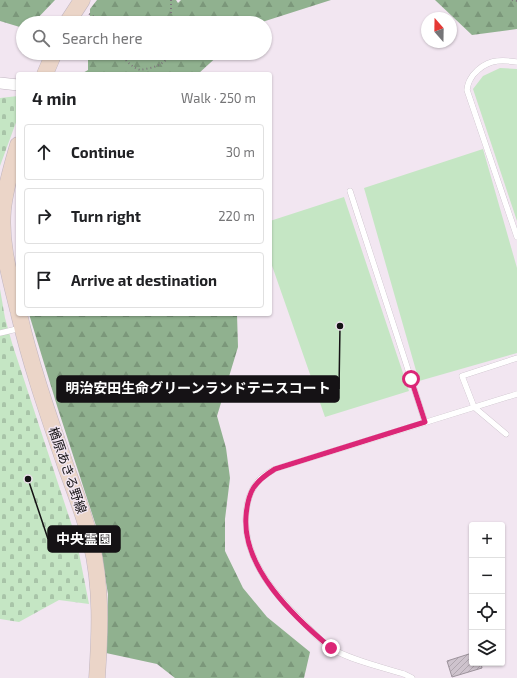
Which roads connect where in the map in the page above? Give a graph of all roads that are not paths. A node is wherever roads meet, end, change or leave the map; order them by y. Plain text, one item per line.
1 (82, 0) edge
2 (71, 16) edge
3 (51, 60) edge
4 (517, 62) edge
5 (46, 72) edge
6 (0, 83) edge
7 (16, 84) edge
8 (16, 152) edge
9 (350, 191) dead end
10 (517, 237) edge
11 (16, 301) edge
12 (21, 321) edge
13 (0, 333) edge
14 (517, 358) edge
15 (517, 394) edge
16 (474, 407) junction
17 (425, 422) junction
18 (506, 434) dead end
19 (97, 678) edge
20 (412, 678) edge

1 - 2 main road
3 - 5 main road
4 - 10 lane
6 - 7 street
8 - 11 main road
9 - 17 lane
12 - 13 lane
12 - 19 main road, 楢原あきる野線
14 - 16 lane
15 - 16 lane
16 - 17 lane
16 - 18 lane
17 - 20 lane

